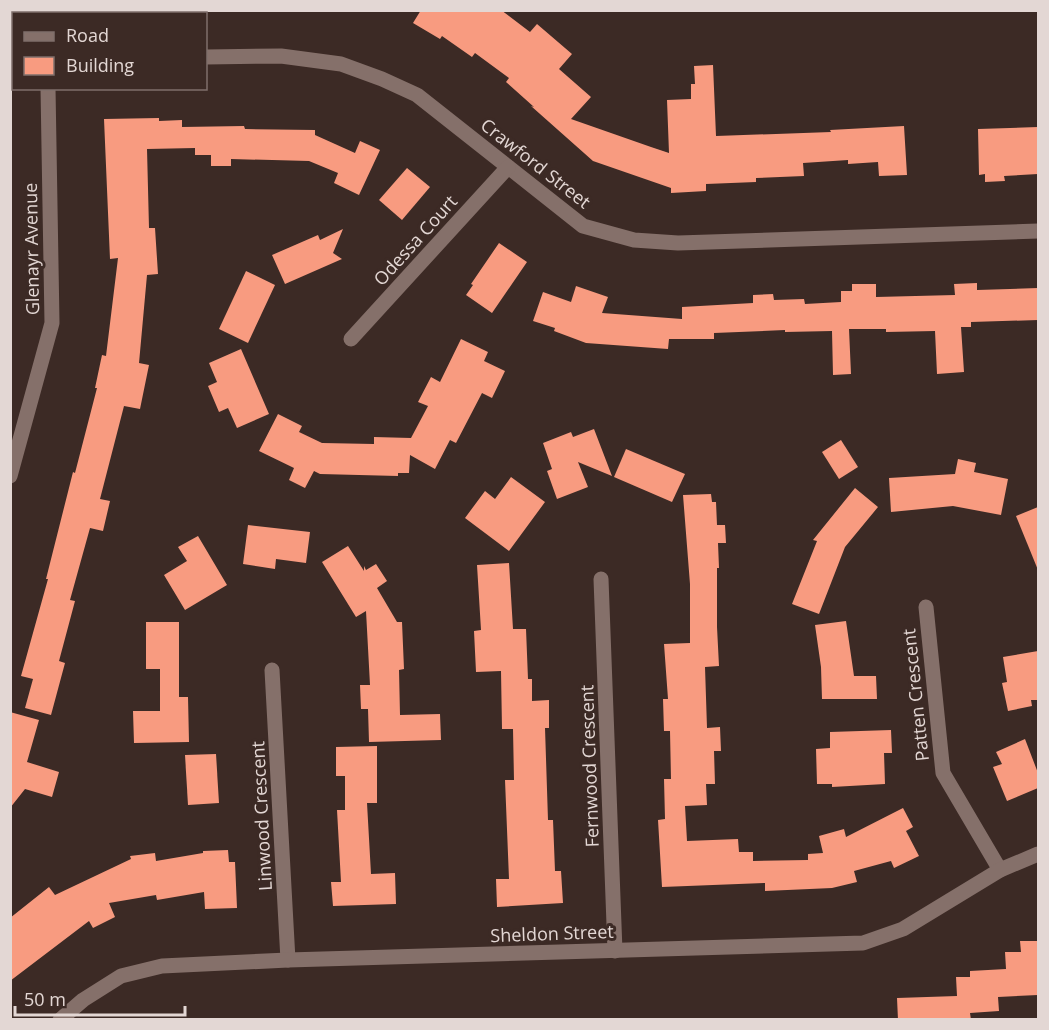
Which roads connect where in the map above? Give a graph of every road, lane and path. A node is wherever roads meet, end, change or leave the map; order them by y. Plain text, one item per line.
1 (207, 57) edge
2 (48, 90) edge
3 (508, 167) junction
4 (1038, 231) edge
5 (351, 339) dead end
6 (10, 476) edge
7 (601, 579) dead end
8 (926, 607) dead end
9 (272, 670) dead end
10 (1038, 854) edge
11 (1000, 870) junction
12 (615, 951) junction
13 (288, 960) junction
14 (60, 1020) edge

1 - 3 street, Crawford Street
2 - 6 street, Glenayr Avenue
3 - 4 street, Crawford Street
3 - 5 street, Odessa Court
7 - 12 street, Fernwood Crescent
8 - 11 street, Patten Crescent
9 - 13 street, Linwood Crescent
10 - 11 street, Sheldon Street
11 - 12 street, Sheldon Street
12 - 13 street, Sheldon Street
13 - 14 street, Sheldon Street

